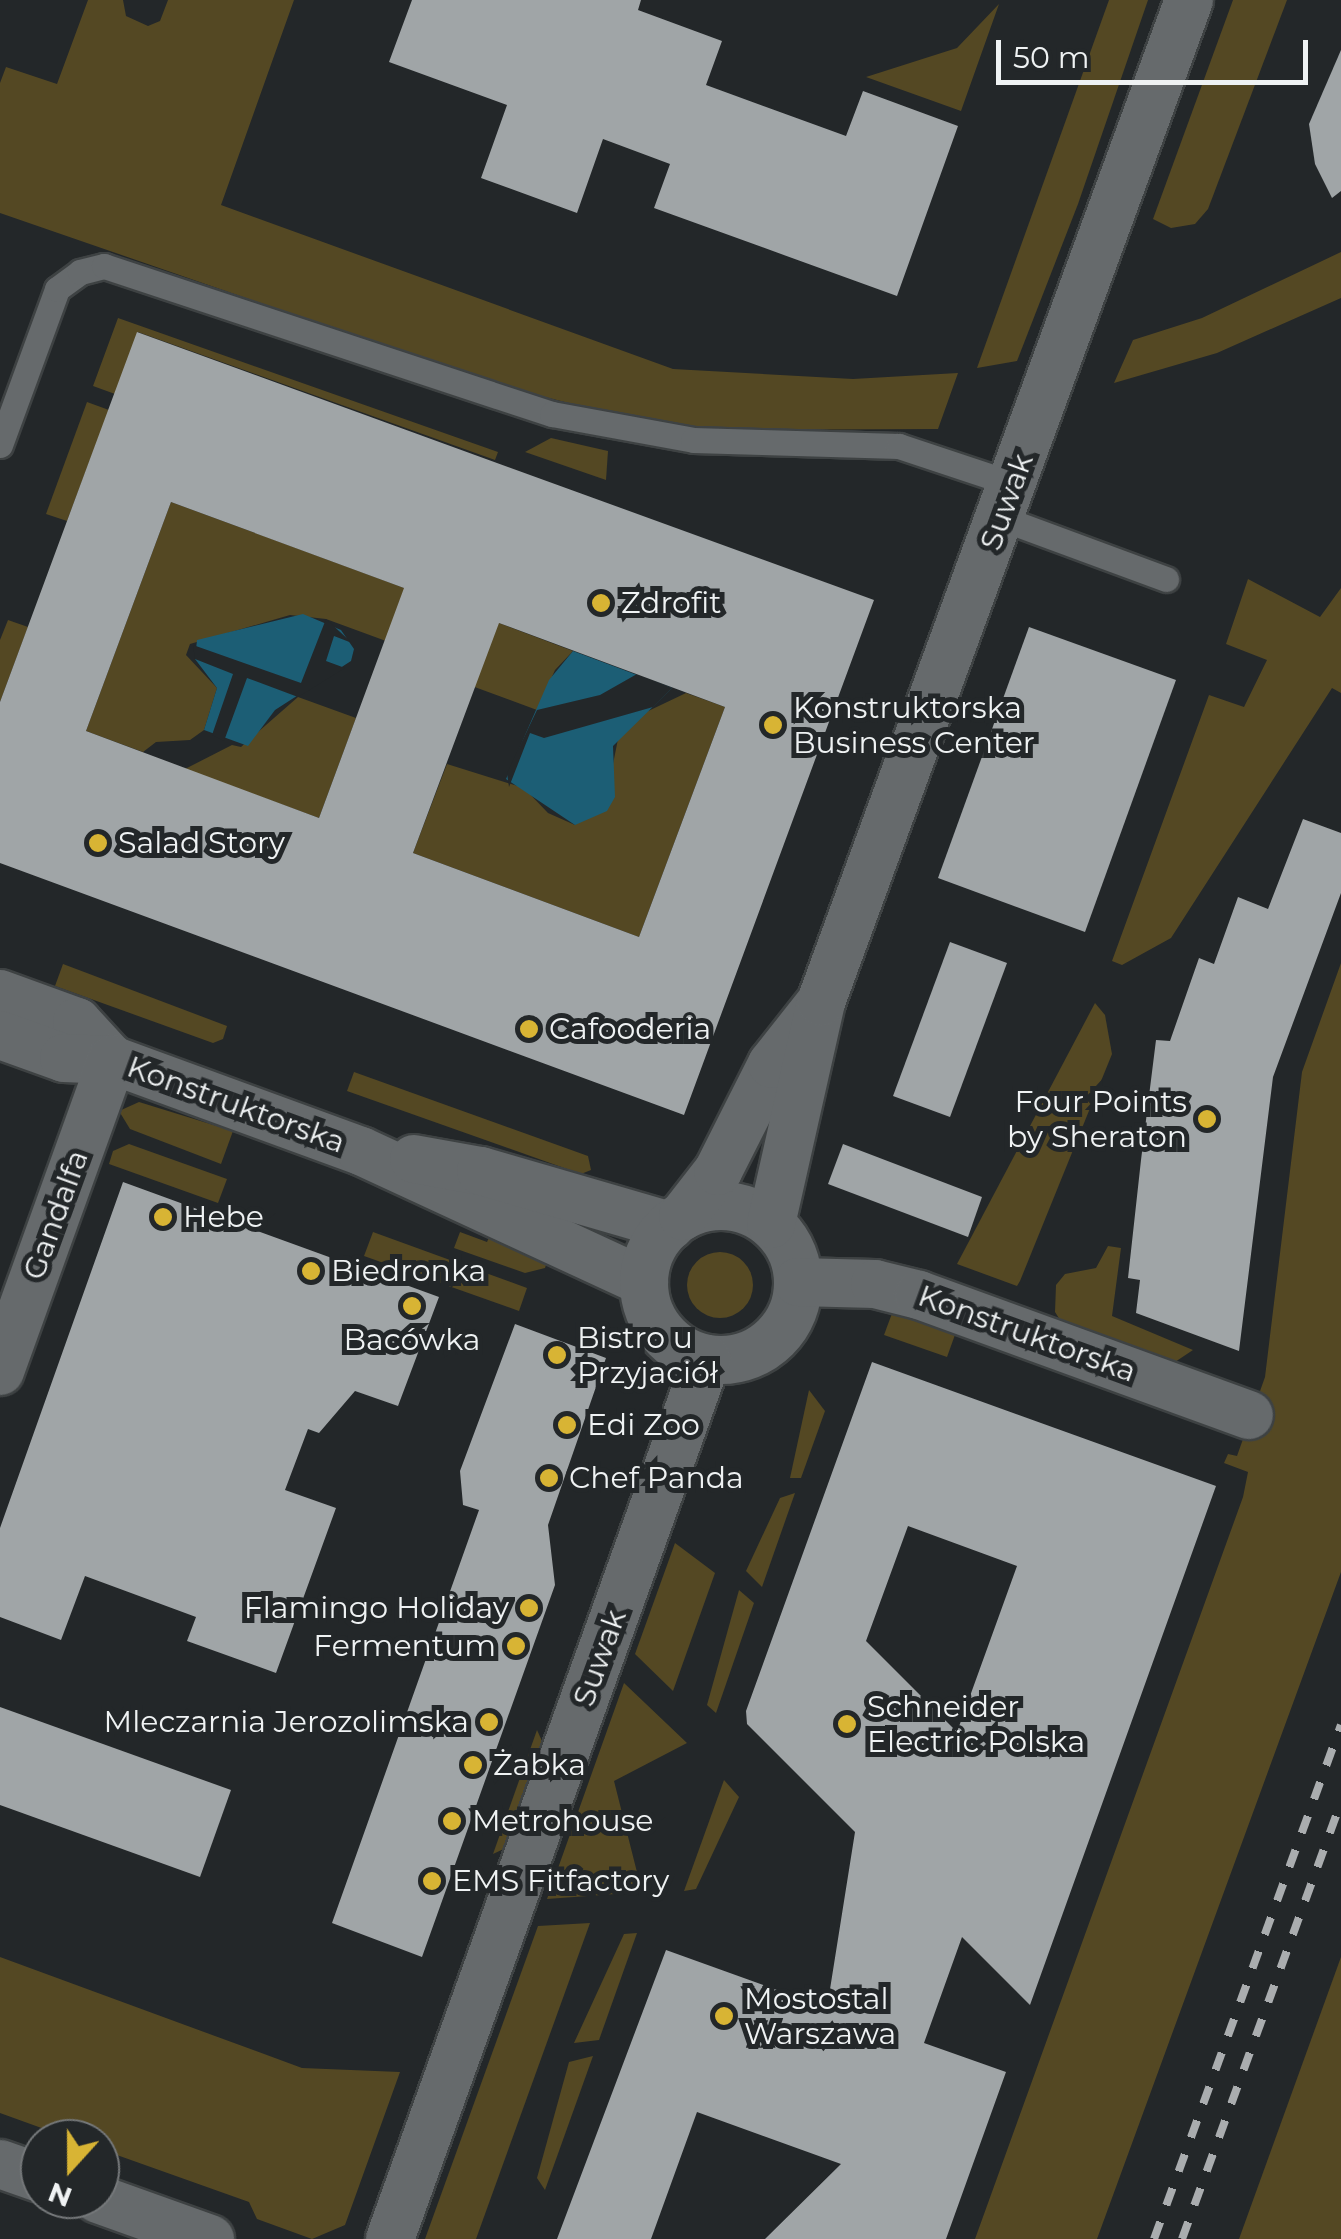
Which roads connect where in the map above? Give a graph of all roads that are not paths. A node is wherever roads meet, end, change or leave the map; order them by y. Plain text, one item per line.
1 (1189, 0) edge
2 (0, 445) edge
3 (1007, 501) junction
4 (1166, 579) dead end
5 (0, 994) edge
6 (821, 1002) junction
7 (0, 1034) edge
8 (112, 1060) junction
9 (361, 1151) junction
10 (676, 1221) junction
11 (771, 1224) junction
12 (644, 1282) junction
13 (798, 1282) junction
14 (707, 1359) junction
15 (0, 1371) edge
16 (1249, 1415) dead end
17 (120, 2210) edge
18 (160, 2231) edge
19 (210, 2239) edge
20 (390, 2239) edge

1 - 3 street, Suwak
2 - 3 lane
3 - 4 lane
3 - 6 street, Suwak
5 - 8 street, Konstruktorska
6 - 10 street, Suwak
6 - 11 street, Suwak
7 - 8 street, Konstruktorska
8 - 9 street, Konstruktorska
8 - 15 street, Gandalfa
9 - 10 street, Konstruktorska
9 - 12 street, Konstruktorska
10 - 11 street
10 - 12 street
11 - 13 street
12 - 14 street
13 - 14 street
13 - 16 street, Konstruktorska
14 - 20 street, Suwak
17 - 18 street
18 - 19 street

